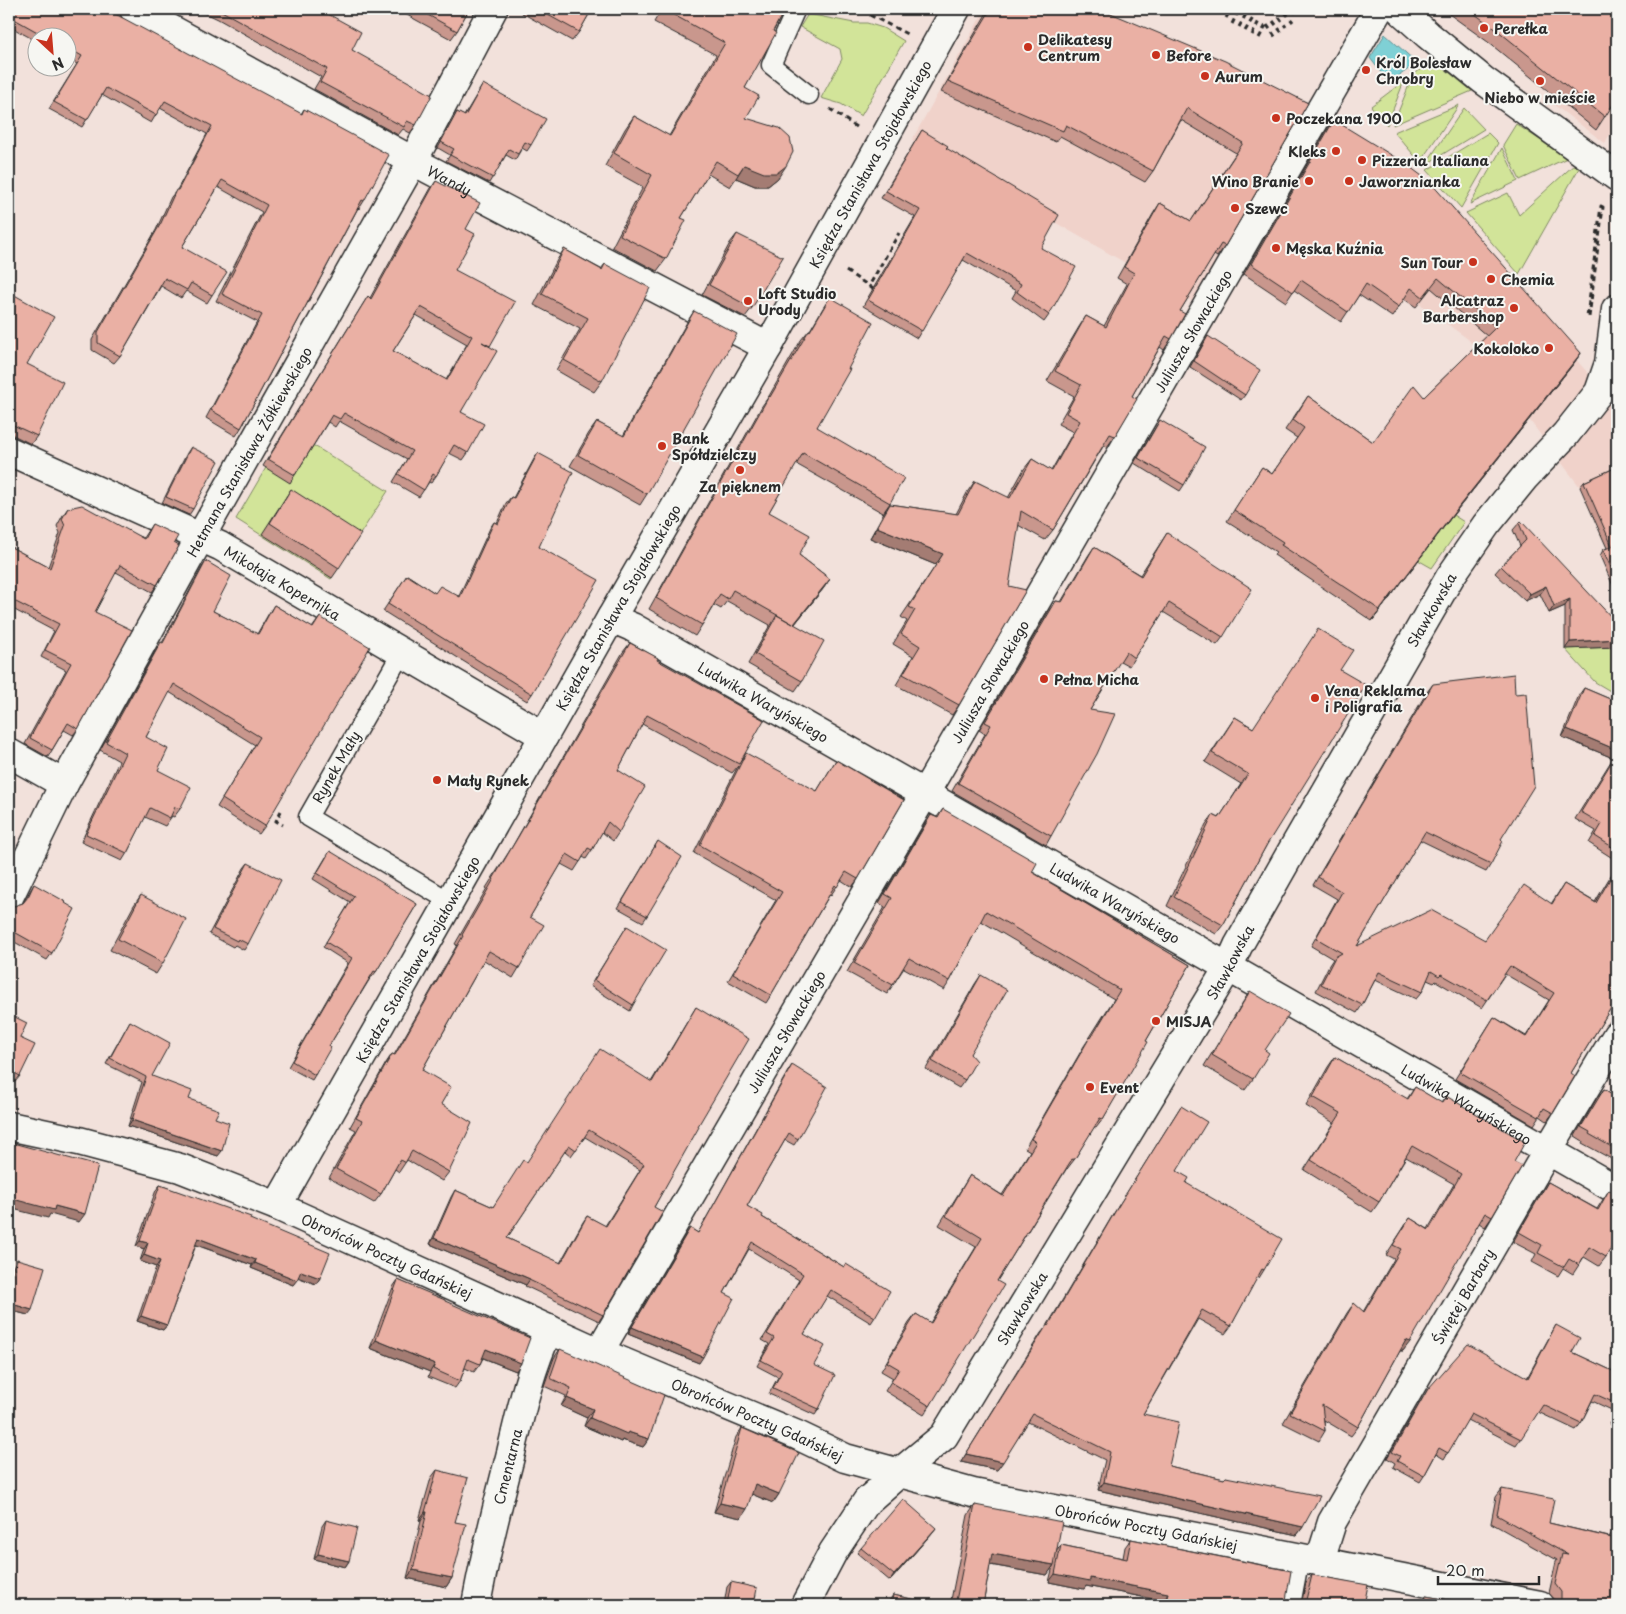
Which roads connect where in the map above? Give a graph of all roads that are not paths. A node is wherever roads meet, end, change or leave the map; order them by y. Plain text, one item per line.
1 (134, 9) edge
2 (494, 9) edge
3 (796, 9) edge
4 (956, 9) edge
5 (1379, 9) edge
6 (1399, 9) edge
7 (809, 95) road end
8 (413, 162) junction
9 (1617, 178) edge
10 (1617, 305) edge
11 (1617, 345) edge
12 (768, 347) junction
13 (9, 452) edge
14 (201, 536) junction
15 (611, 618) junction
16 (402, 652) junction
17 (544, 736) junction
18 (9, 753) edge
19 (64, 784) junction
20 (925, 793) junction
21 (9, 897) edge
22 (449, 901) junction
23 (1228, 968) junction
24 (1617, 1036) edge
25 (9, 1126) edge
26 (1548, 1150) junction
27 (1617, 1190) edge
28 (277, 1206) junction
29 (549, 1329) junction
30 (599, 1352) junction
31 (899, 1473) junction
32 (1310, 1558) junction
33 (476, 1605) edge
34 (805, 1605) edge
35 (1291, 1605) edge
36 (1540, 1605) edge

1 - 8 street, Wandy
2 - 8 street, Hetmana Stanisława Żółkiewskiego
3 - 7 lane
4 - 12 street, Księdza Stanisława Stojałowskiego
5 - 20 street, Juliusza Słowackiego
6 - 9 street
8 - 12 street, Wandy
8 - 14 street, Hetmana Stanisława Żółkiewskiego
10 - 11 street
10 - 23 street, Sławkowska
12 - 15 street, Księdza Stanisława Stojałowskiego
13 - 14 street, Mikołaja Kopernika
14 - 16 street, Mikołaja Kopernika
14 - 19 street, Hetmana Stanisława Żółkiewskiego
15 - 17 street, Księdza Stanisława Stojałowskiego
15 - 20 street, Ludwika Waryńskiego
16 - 17 street, Mikołaja Kopernika
16 - 22 lane, Rynek Mały
17 - 22 street, Księdza Stanisława Stojałowskiego
18 - 19 street
19 - 21 street, Hetmana Stanisława Żółkiewskiego
20 - 23 street, Ludwika Waryńskiego
20 - 30 street, Juliusza Słowackiego
22 - 28 street, Księdza Stanisława Stojałowskiego
23 - 26 street, Ludwika Waryńskiego
23 - 31 street, Sławkowska
24 - 26 street, Świętej Barbary
25 - 28 street, Obrońców Poczty Gdańskiej
26 - 27 street, Ludwika Waryńskiego
26 - 32 street, Świętej Barbary
28 - 29 street, Obrońców Poczty Gdańskiej
29 - 30 street, Obrońców Poczty Gdańskiej
29 - 33 street, Cmentarna
30 - 31 street, Obrońców Poczty Gdańskiej
31 - 32 street, Obrońców Poczty Gdańskiej
31 - 34 street, Sławkowska
32 - 35 lane
32 - 36 street, Obrońców Poczty Gdańskiej

